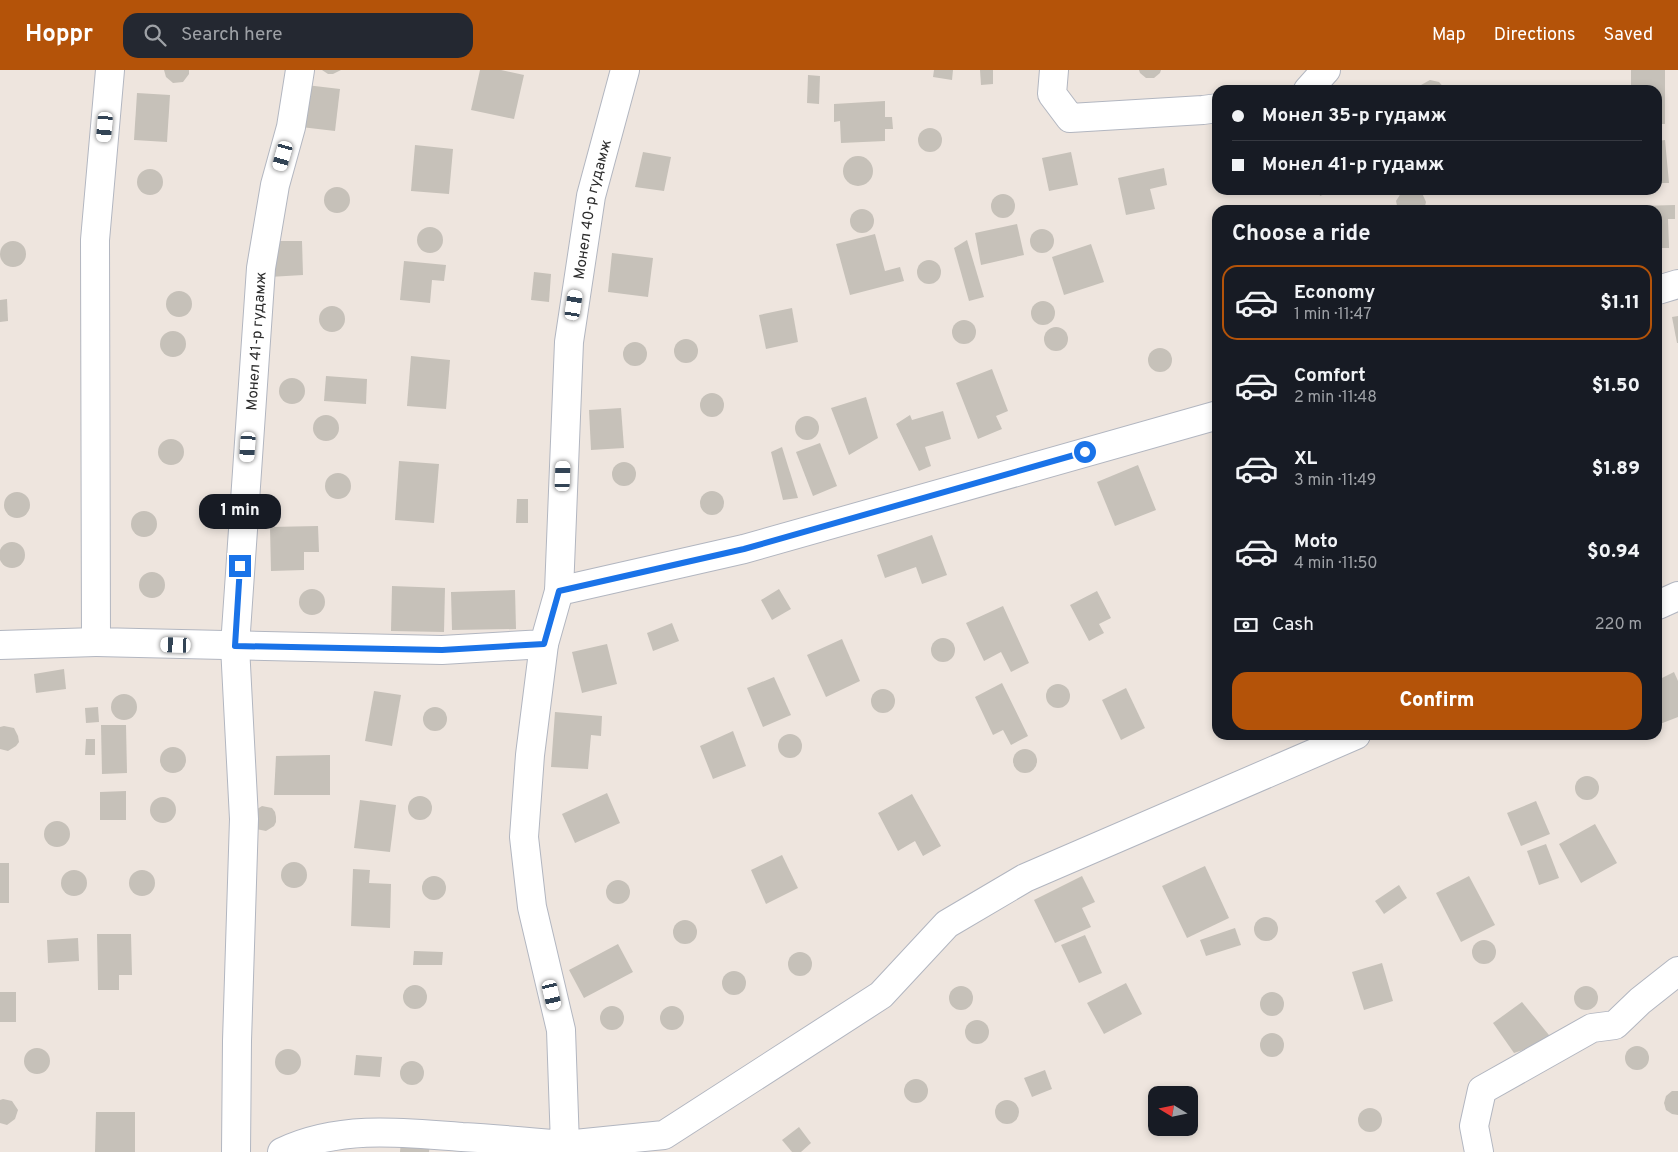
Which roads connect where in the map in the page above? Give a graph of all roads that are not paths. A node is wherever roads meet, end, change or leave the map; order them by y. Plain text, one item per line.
1 (110, 70) edge
2 (300, 70) edge
3 (625, 70) edge
4 (1054, 70) edge
5 (1326, 70) edge
6 (1312, 85) edge
7 (1212, 109) edge
8 (1678, 284) edge
9 (1662, 289) edge
10 (1212, 417) edge
11 (559, 591) junction
12 (1678, 596) edge
13 (1662, 603) edge
14 (96, 642) junction
15 (0, 644) edge
16 (544, 644) junction
17 (235, 646) junction
18 (1344, 740) edge
19 (1678, 972) edge
20 (565, 1148) edge
21 (236, 1152) edge
22 (282, 1152) edge
23 (1479, 1152) edge

1 - 14 street
2 - 17 street, Монел 41-р гудамж
3 - 11 street, Монел 40-р гудамж
4 - 7 street
5 - 6 street
8 - 9 street
10 - 11 street
11 - 16 street, Монел 40-р гудамж
12 - 13 street
14 - 15 street
14 - 17 street
16 - 17 street
16 - 20 street, Монел 40-р гудамж
17 - 21 street, Монел 41-р гудамж
18 - 20 street
19 - 23 street
20 - 22 street

